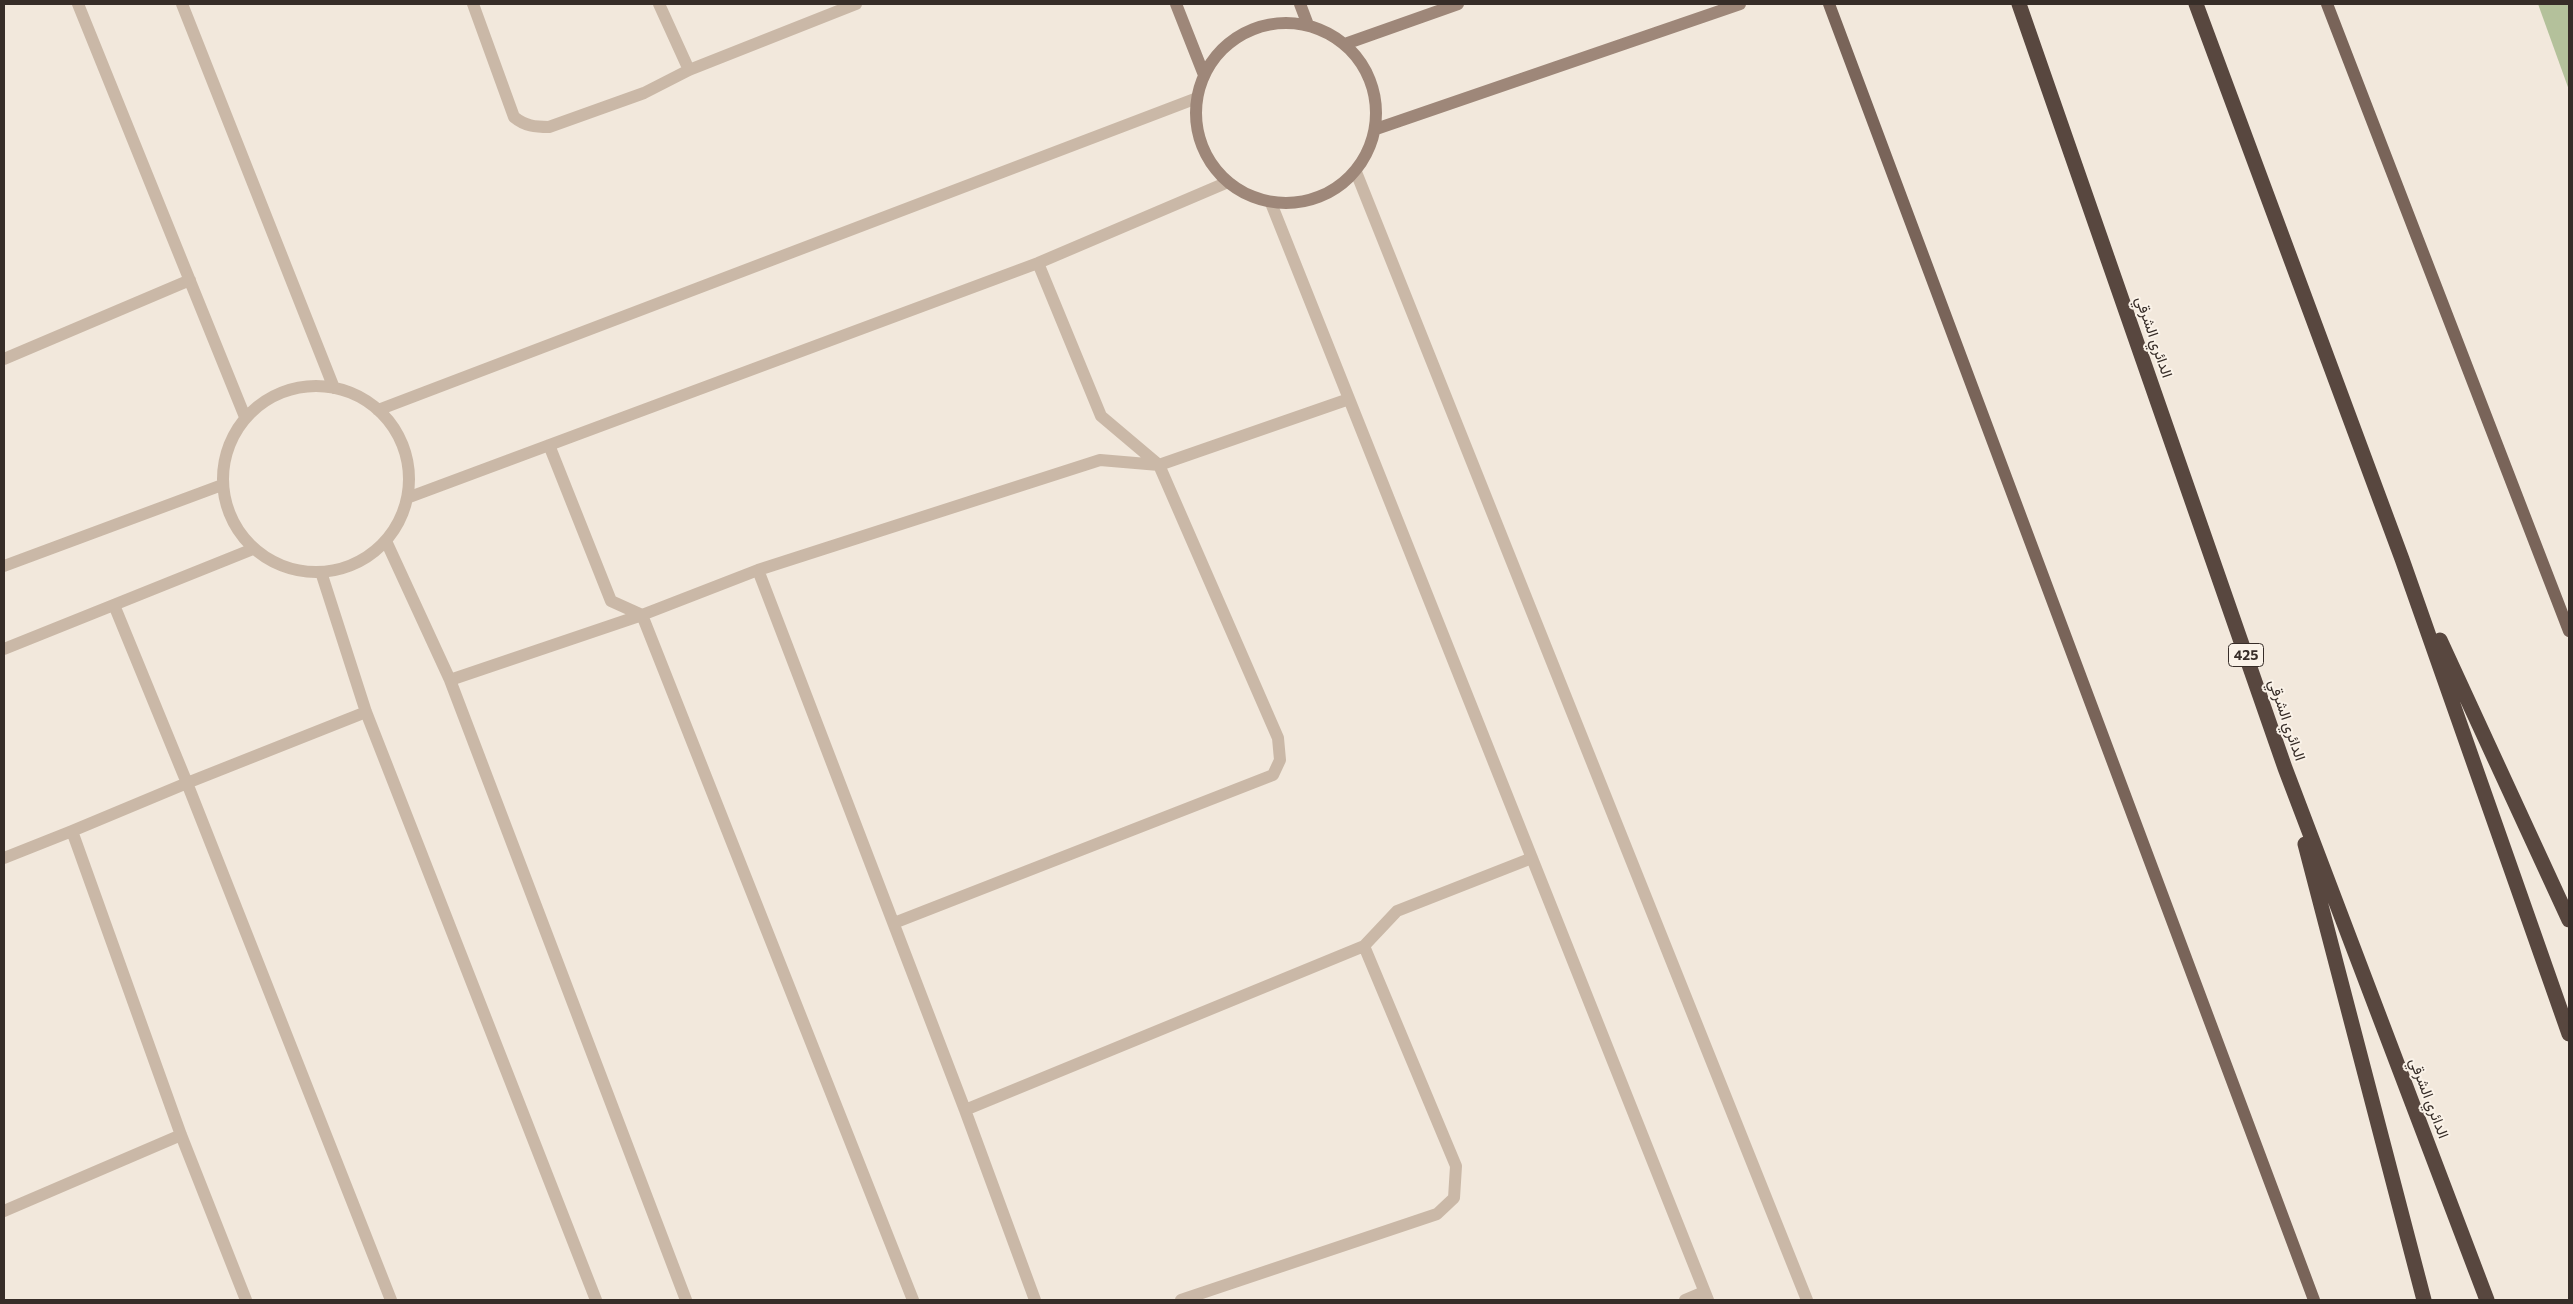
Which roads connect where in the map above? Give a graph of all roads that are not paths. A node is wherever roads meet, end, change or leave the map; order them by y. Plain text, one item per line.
1 (78, 4) edge
2 (182, 4) edge
3 (473, 4) edge
4 (659, 4) edge
5 (856, 4) edge
6 (1176, 4) edge
7 (1300, 4) edge
8 (1458, 4) edge
9 (1740, 4) edge
10 (1829, 4) edge
11 (2019, 4) edge
12 (2196, 4) edge
13 (2327, 4) edge
14 (1308, 26) junction
15 (1345, 44) junction
16 (689, 70) junction
17 (1204, 75) junction
18 (1197, 98) junction
19 (1376, 129) junction
20 (1356, 172) junction
21 (1228, 182) junction
22 (1271, 202) junction
23 (1038, 263) junction
24 (190, 280) junction
25 (4, 359) edge
26 (334, 388) junction
27 (1349, 399) junction
28 (378, 410) junction
29 (246, 417) junction
30 (549, 445) junction
31 (1159, 465) junction
32 (222, 485) junction
33 (407, 498) junction
34 (386, 540) junction
35 (253, 549) junction
36 (2402, 559) junction
37 (4, 566) edge
38 (758, 570) junction
39 (321, 572) junction
40 (114, 605) junction
41 (642, 615) junction
42 (2569, 631) edge
43 (4, 649) edge
44 (450, 680) junction
45 (366, 712) junction
46 (2285, 768) junction
47 (188, 783) junction
48 (72, 831) junction
49 (4, 858) edge
50 (1532, 858) junction
51 (2569, 920) edge
52 (894, 923) junction
53 (1364, 946) junction
54 (2569, 1034) edge
55 (965, 1110) junction
56 (181, 1135) junction
57 (4, 1211) edge
58 (1706, 1296) edge
59 (246, 1300) edge
60 (391, 1300) edge
61 (596, 1300) edge
62 (686, 1300) edge
63 (913, 1300) edge
64 (1035, 1300) edge
65 (1181, 1300) edge
66 (1685, 1300) edge
67 (1807, 1300) edge
68 (2314, 1300) edge
69 (2424, 1300) edge
70 (2487, 1300) edge

1 - 24 lane
2 - 26 lane
3 - 16 lane
4 - 16 lane
5 - 16 lane
6 - 17 street
7 - 14 street
8 - 15 street
9 - 19 street
10 - 68 main road
11 - 46 highway, الدائري الشرقي / 425
12 - 36 highway
13 - 42 main road
14 - 15 street
14 - 17 street
15 - 19 street
17 - 18 street
18 - 21 street
18 - 28 lane
19 - 20 street
20 - 22 street
20 - 67 lane
21 - 22 street
21 - 23 lane
22 - 27 lane
23 - 30 lane
23 - 31 lane
24 - 25 lane
24 - 29 lane
26 - 28 lane
26 - 29 lane
27 - 31 lane
27 - 50 lane
28 - 33 lane
29 - 32 lane
30 - 33 lane
30 - 41 lane
31 - 38 lane
31 - 52 lane
32 - 35 lane
32 - 37 lane
33 - 34 lane
34 - 39 lane
34 - 44 lane
35 - 39 lane
35 - 40 lane
36 - 51 highway
36 - 54 highway
38 - 41 lane
38 - 52 lane
39 - 45 lane
40 - 43 lane
40 - 47 lane
41 - 44 lane
41 - 63 lane
44 - 62 lane
45 - 47 lane
45 - 61 lane
46 - 69 highway
46 - 70 highway, الدائري الشرقي / 425
47 - 48 lane
47 - 60 lane
48 - 49 lane
48 - 56 lane
50 - 53 lane
50 - 58 lane
52 - 55 lane
53 - 55 lane
53 - 65 lane
55 - 64 lane
56 - 57 lane
56 - 59 lane
58 - 66 lane

